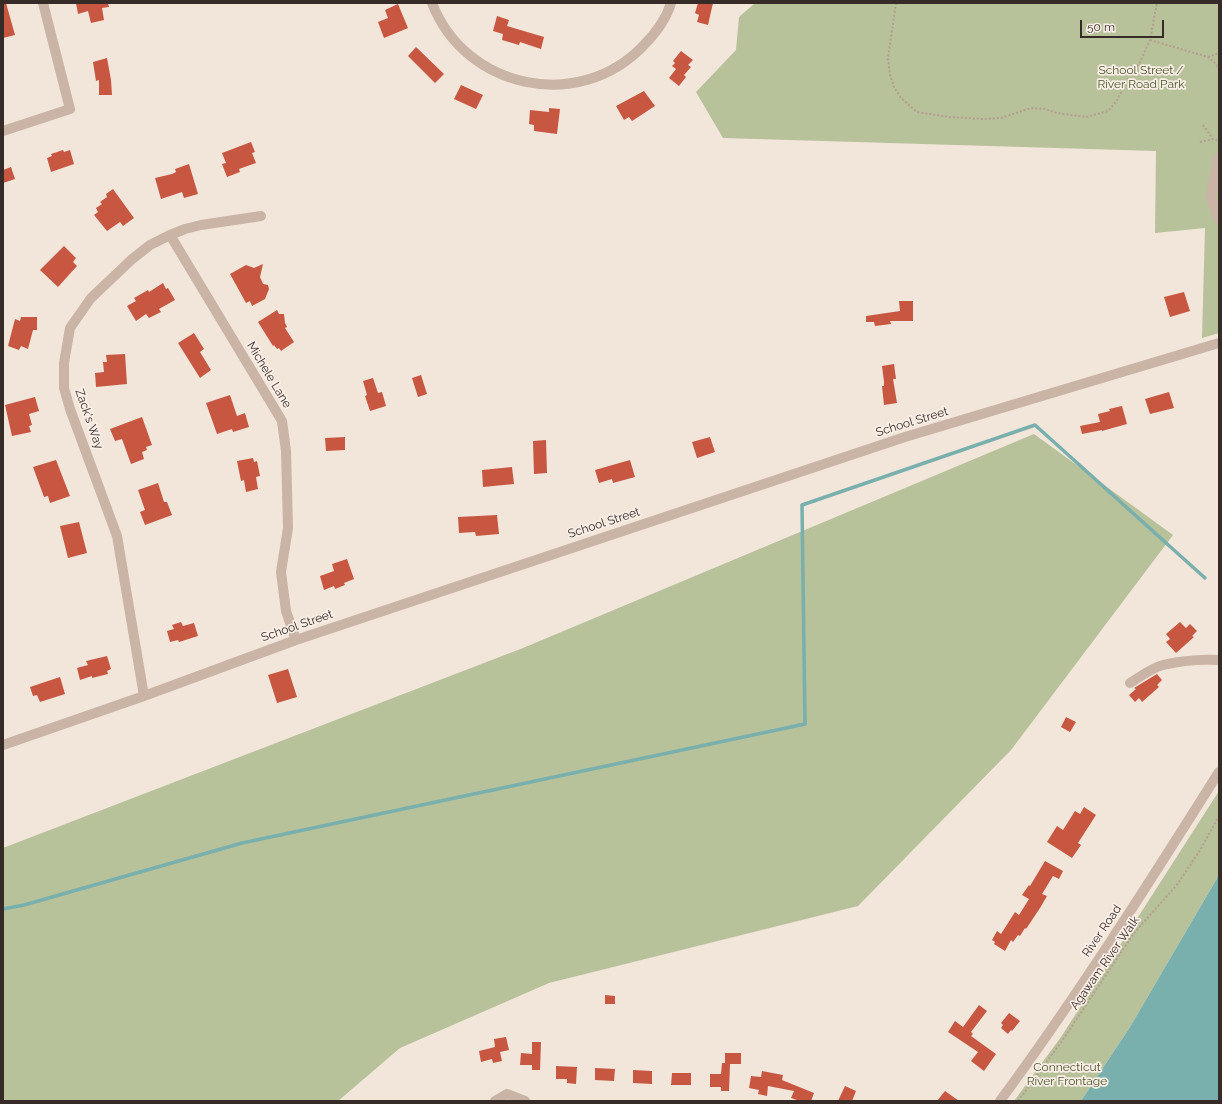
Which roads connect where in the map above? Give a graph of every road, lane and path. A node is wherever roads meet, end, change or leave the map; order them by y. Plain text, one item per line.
1 (43, 3) edge
2 (432, 3) edge
3 (671, 3) edge
4 (896, 3) edge
5 (1157, 3) edge
6 (1150, 40) junction
7 (1219, 53) edge
8 (1208, 57) junction
9 (1219, 70) edge
10 (1203, 125) dead end
11 (3, 130) edge
12 (1213, 138) junction
13 (1200, 142) dead end
14 (1219, 142) edge
15 (1219, 157) edge
16 (261, 216) dead end
17 (1219, 220) edge
18 (170, 235) junction
19 (1219, 343) edge
20 (296, 640) junction
21 (1219, 660) edge
22 (1130, 683) dead end
23 (144, 696) junction
24 (3, 745) edge
25 (1219, 772) edge
26 (1219, 816) edge
27 (496, 1101) edge
28 (525, 1101) edge
29 (1000, 1101) edge
30 (1018, 1101) edge

1 - 11 street
2 - 3 street
4 - 6 path
5 - 6 path
6 - 8 path
7 - 8 path
8 - 9 path
10 - 12 path
12 - 13 path
12 - 14 path
15 - 17 street
16 - 18 street, Zack's Way
18 - 20 street, Michele Lane
18 - 23 street, Zack's Way
19 - 20 street, School Street
20 - 23 street, School Street
21 - 22 street
23 - 24 street, School Street
25 - 29 street, River Road
26 - 30 path, Agawam River Walk
27 - 28 street

